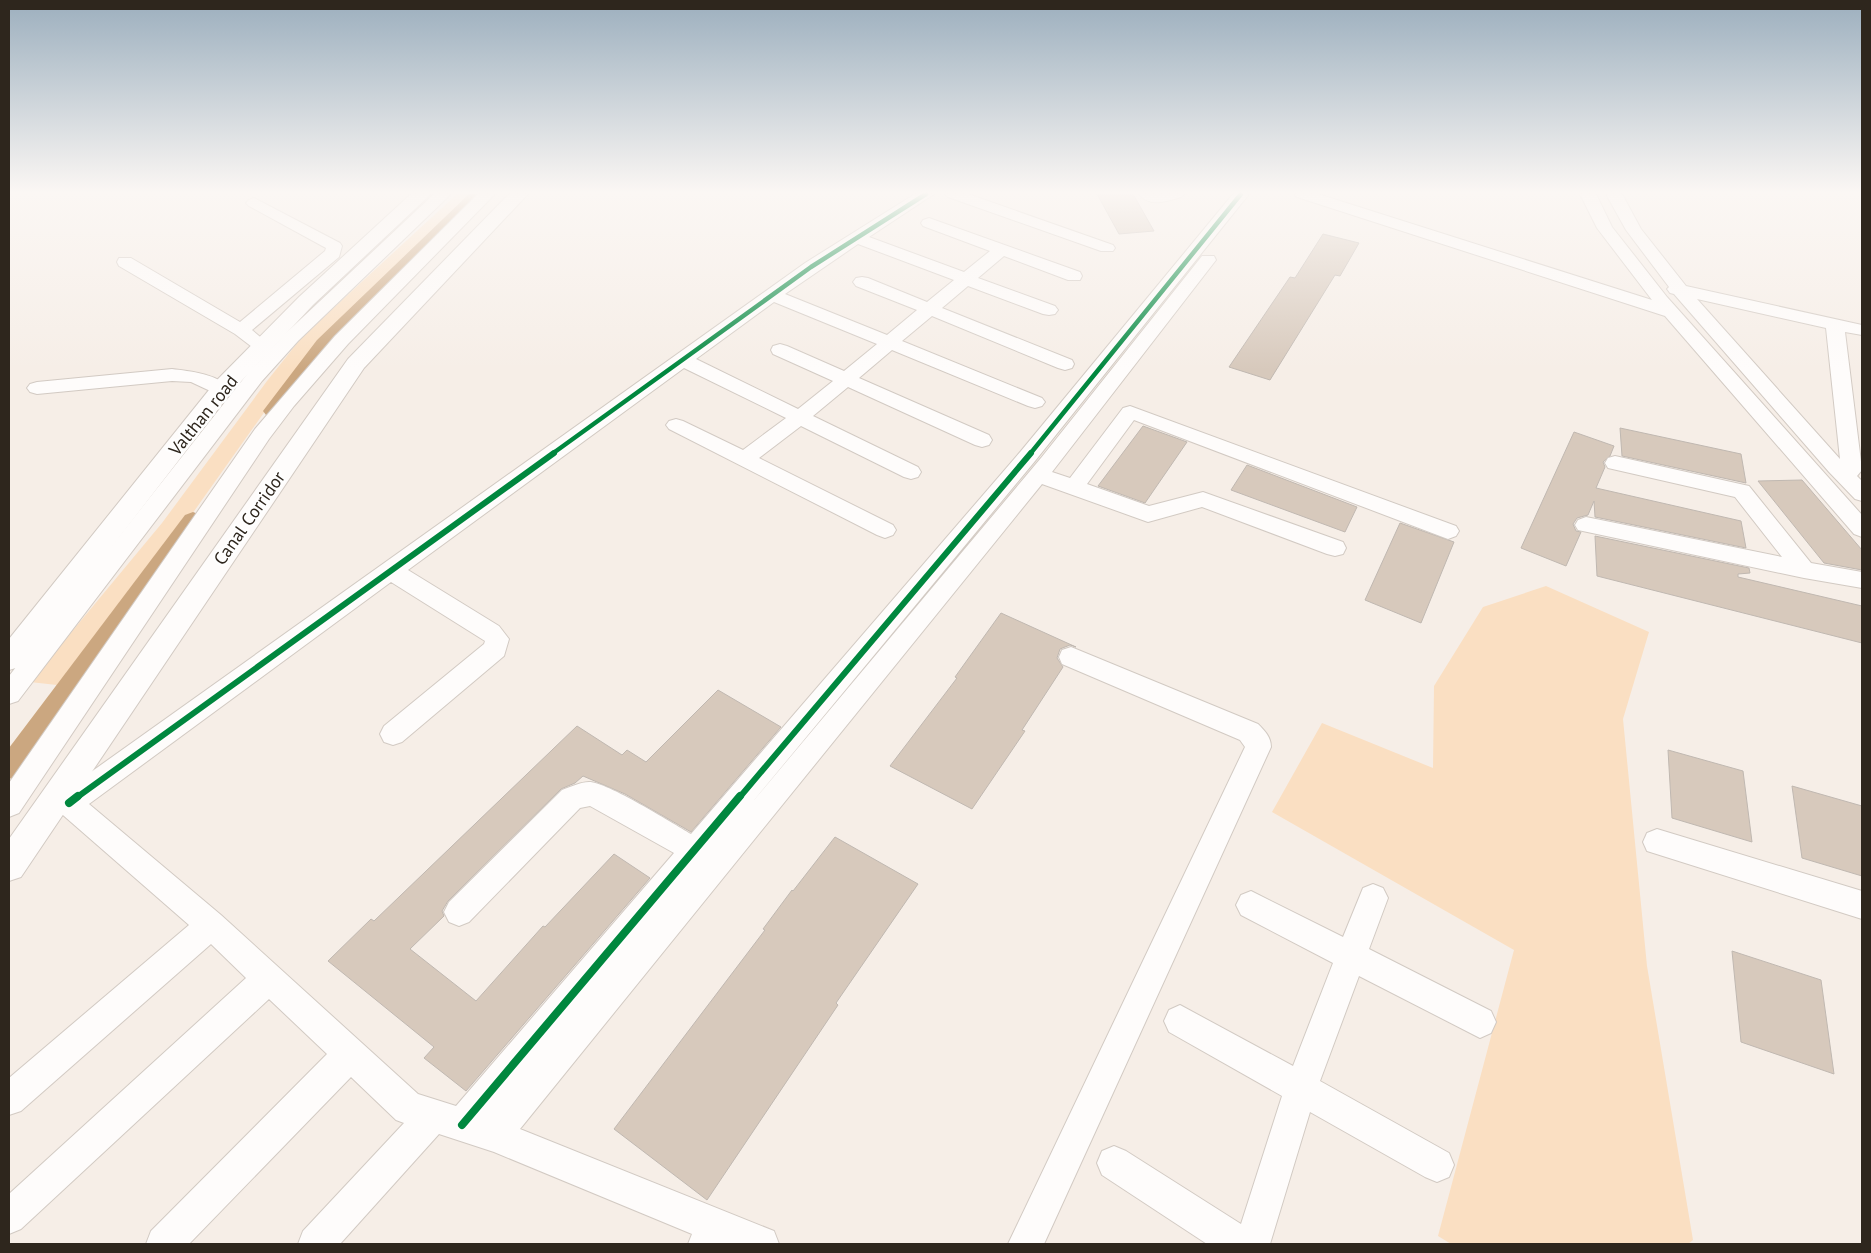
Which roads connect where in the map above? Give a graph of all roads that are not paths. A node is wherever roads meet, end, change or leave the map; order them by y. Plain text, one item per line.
1 (332, 252) edge
2 (359, 252) edge
3 (381, 252) edge
4 (430, 252) edge
5 (464, 252) edge
6 (834, 252) edge
7 (896, 252) edge
8 (999, 252) edge
9 (1009, 252) edge
10 (1193, 252) edge
11 (1214, 252) edge
12 (1497, 252) edge
13 (1508, 252) edge
14 (1624, 252) edge
15 (1651, 252) edge
16 (125, 262) dead end
17 (1074, 276) dead end
18 (965, 278) junction
19 (862, 282) dead end
20 (1679, 288) junction
21 (773, 294) junction
22 (1662, 302) junction
23 (929, 308) junction
24 (1049, 310) dead end
25 (1836, 324) junction
26 (241, 330) junction
27 (1862, 330) edge
28 (889, 342) junction
29 (262, 346) junction
30 (780, 350) dead end
31 (683, 360) junction
32 (1065, 364) dead end
33 (846, 378) junction
34 (37, 388) dead end
35 (221, 390) junction
36 (1035, 402) dead end
37 (801, 418) junction
38 (676, 425) dead end
39 (982, 440) dead end
40 (745, 460) junction
41 (1615, 463) dead end
42 (1850, 471) edge
43 (911, 472) dead end
44 (1039, 474) junction
45 (1074, 487) junction
46 (1862, 494) edge
47 (1586, 525) dead end
48 (1862, 529) edge
49 (885, 530) dead end
50 (1448, 531) dead end
51 (1334, 548) dead end
52 (389, 570) junction
53 (1804, 570) junction
54 (1862, 580) edge
55 (1071, 657) dead end
56 (9, 659) edge
57 (9, 694) edge
58 (393, 734) dead end
59 (63, 798) junction
60 (9, 805) edge
61 (1657, 842) dead end
62 (694, 850) junction
63 (9, 866) edge
64 (1373, 898) dead end
65 (1251, 905) dead end
66 (1862, 905) edge
67 (459, 912) dead end
68 (211, 925) junction
69 (1351, 956) junction
70 (269, 978) junction
71 (1180, 1021) dead end
72 (1480, 1022) dead end
73 (350, 1054) junction
74 (1301, 1088) junction
75 (9, 1099) edge
76 (448, 1121) junction
77 (494, 1135) junction
78 (1114, 1163) dead end
79 (1437, 1165) dead end
80 (9, 1217) edge
81 (712, 1236) edge
82 (164, 1244) edge
83 (316, 1244) edge
84 (761, 1244) edge
85 (1026, 1244) edge
86 (1239, 1244) edge
87 (1252, 1244) edge

1 - 26 street
2 - 29 main road, Valthan road
3 - 57 lane
4 - 60 street
5 - 59 main road, Canal Corridor
6 - 21 street
7 - 18 street
8 - 18 street
9 - 17 street
10 - 62 street
11 - 44 street
12 - 22 street
13 - 22 street
14 - 22 street
15 - 20 street
16 - 26 street
18 - 23 street
18 - 24 street
19 - 23 street
20 - 22 street
20 - 25 street
20 - 42 street
21 - 28 street
21 - 31 street
22 - 48 street
23 - 28 street
23 - 32 street
25 - 27 street
25 - 42 street
26 - 29 street
28 - 33 street
28 - 36 street
29 - 35 main road, Valthan road
30 - 33 street
31 - 37 street
31 - 52 street
33 - 37 street
33 - 39 street
34 - 35 street
35 - 56 main road, Valthan road
37 - 40 street
37 - 43 street
38 - 40 street
40 - 49 street
41 - 53 street
42 - 46 street
44 - 45 street
44 - 77 street
45 - 50 street
45 - 51 street
47 - 53 street
52 - 58 street
52 - 59 street
53 - 54 street
55 - 85 street
59 - 63 main road, Canal Corridor
59 - 68 street
61 - 66 street
62 - 67 street
62 - 76 street
64 - 69 street
65 - 69 street
68 - 70 street
68 - 75 street
69 - 72 street
69 - 74 street
70 - 73 street
70 - 80 street
71 - 74 street
73 - 76 street
73 - 82 street
74 - 79 street
74 - 87 street
76 - 77 street
76 - 83 street
77 - 81 street
78 - 86 street
81 - 84 street

